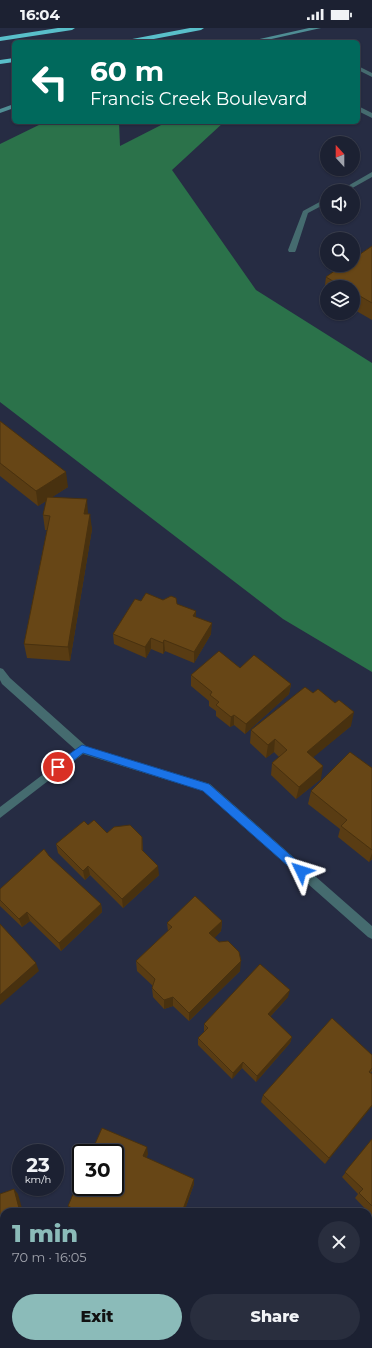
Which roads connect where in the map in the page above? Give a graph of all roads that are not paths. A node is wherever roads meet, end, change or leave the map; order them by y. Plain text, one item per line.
1 (72, 28) edge
2 (201, 28) edge
3 (318, 28) edge
4 (0, 39) edge
5 (138, 40) edge
6 (259, 40) edge
7 (12, 60) edge
8 (0, 62) edge
9 (360, 69) edge
10 (372, 75) edge
11 (12, 107) edge
12 (360, 109) edge
13 (0, 111) edge
14 (372, 116) edge
15 (372, 174) edge
16 (354, 184) edge
17 (320, 204) edge
18 (292, 250) dead end
19 (0, 672) edge
20 (82, 749) junction
21 (0, 813) edge
22 (372, 933) edge

1 - 4 highway
2 - 5 highway
3 - 6 main road
7 - 8 highway
9 - 10 street
11 - 13 main road
12 - 14 street
15 - 16 street
17 - 18 street
19 - 20 street
20 - 21 street
20 - 22 street

